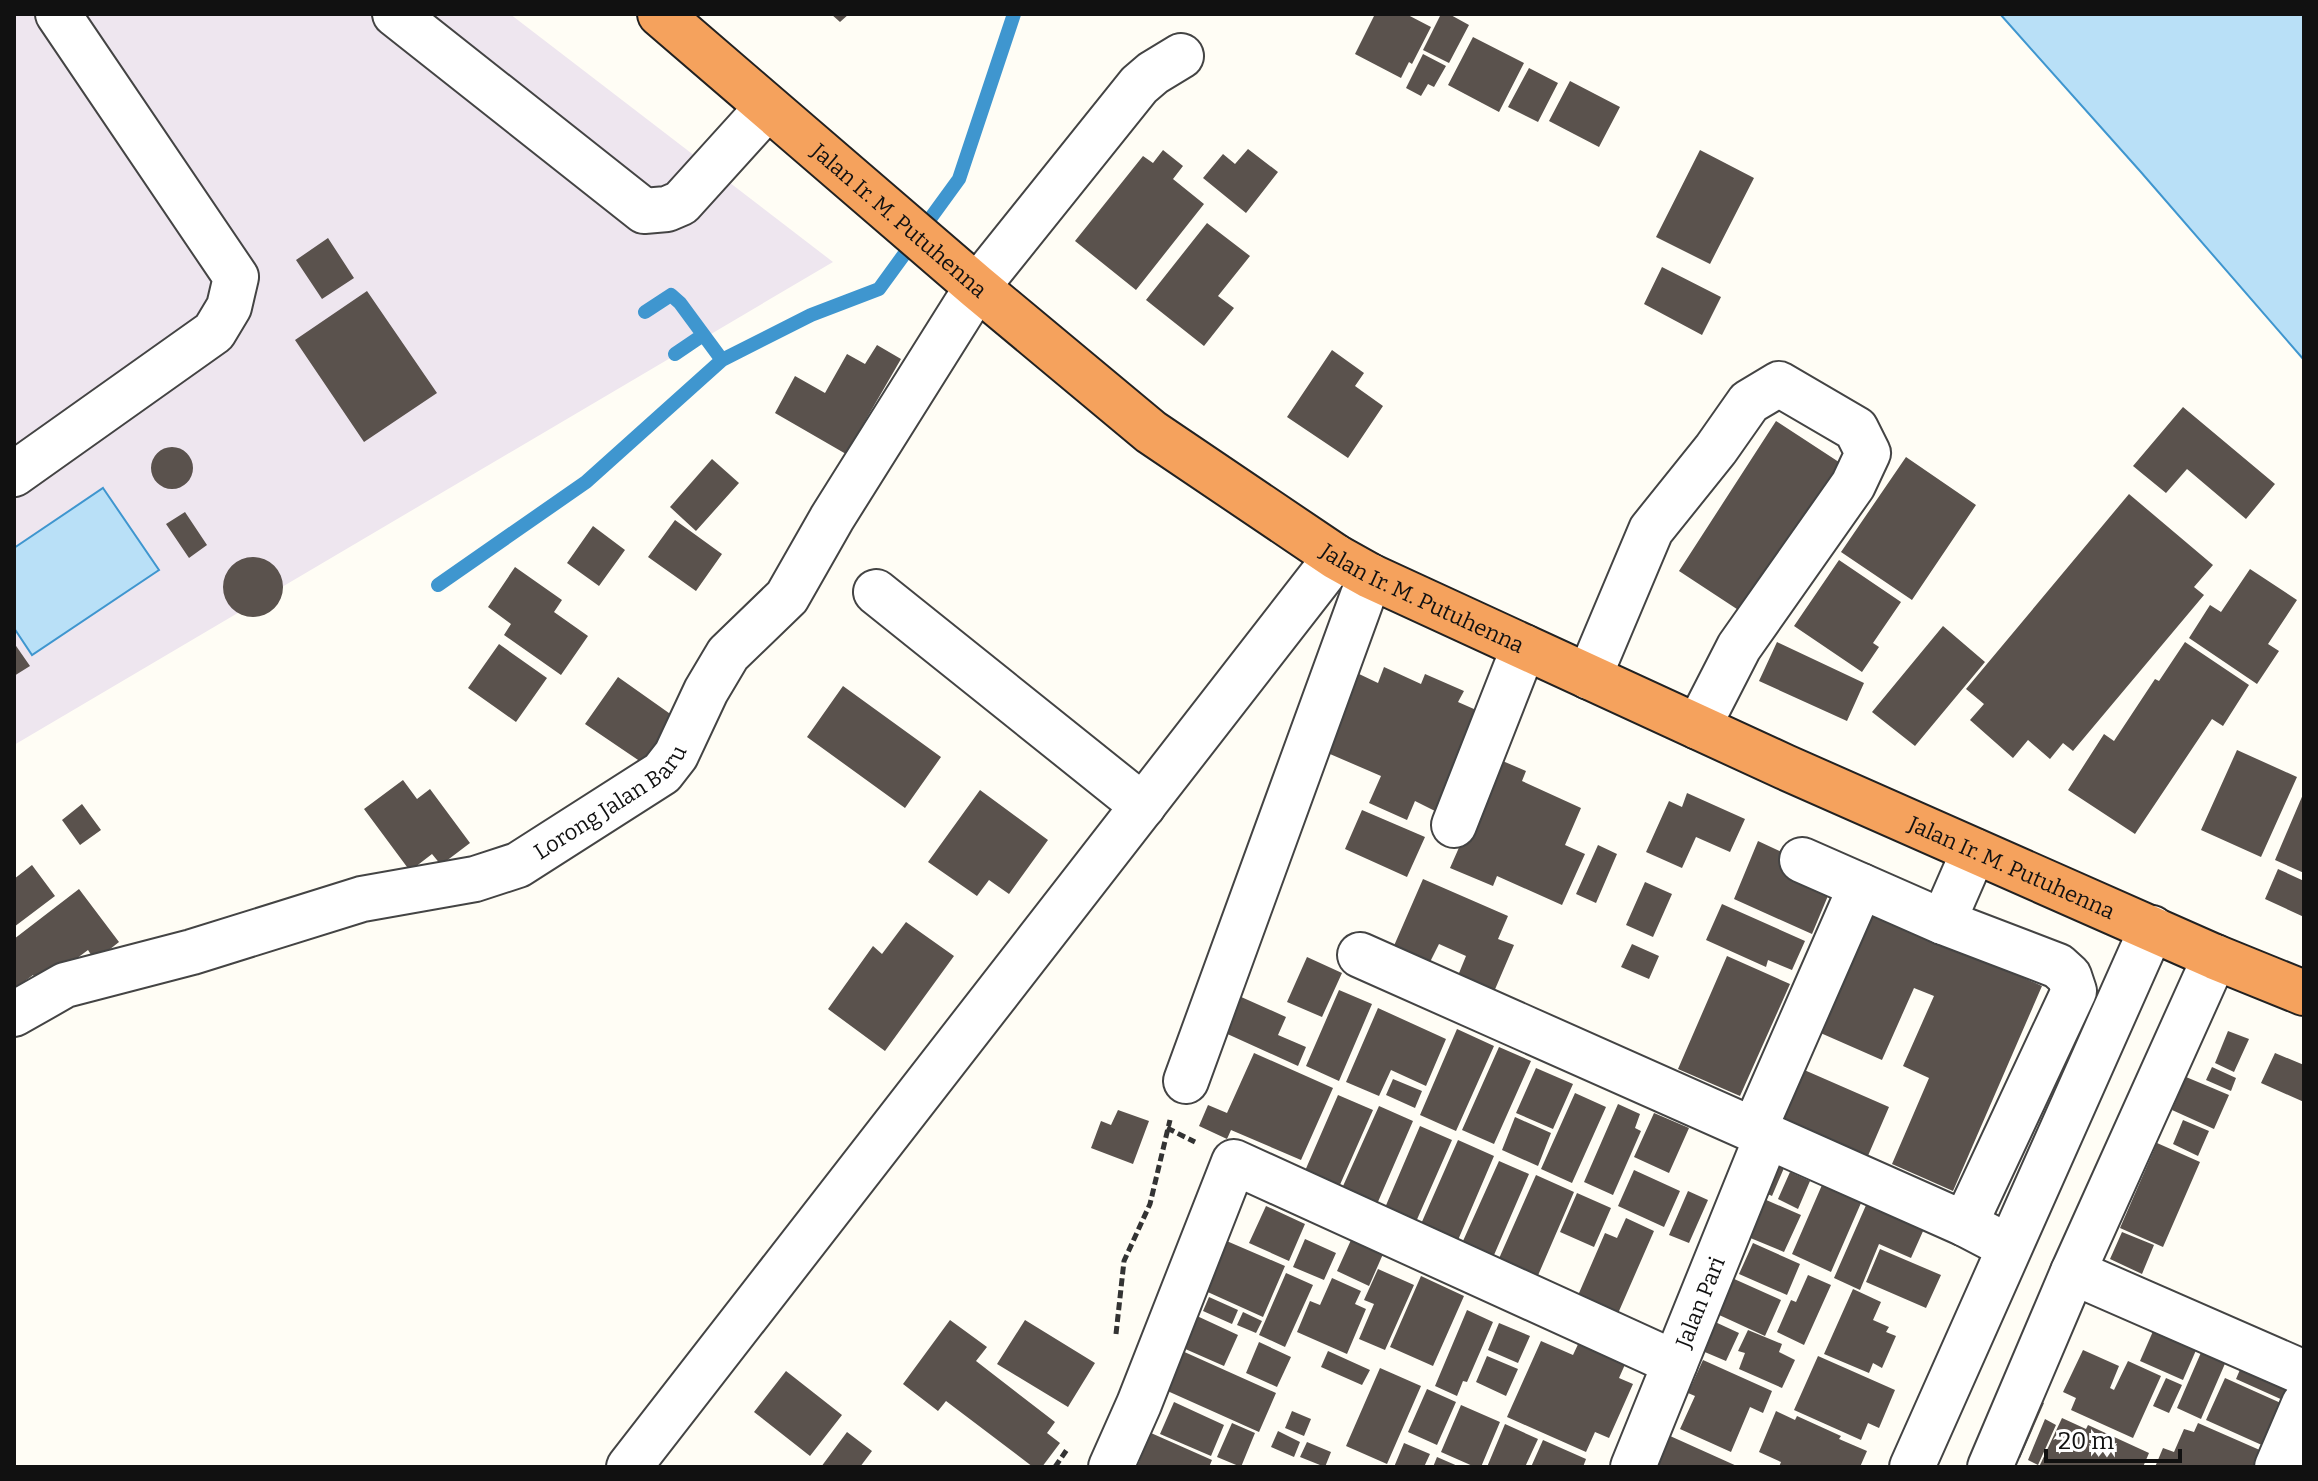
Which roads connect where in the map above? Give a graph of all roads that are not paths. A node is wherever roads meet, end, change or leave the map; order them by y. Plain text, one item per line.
1 (58, 14) edge
2 (395, 14) edge
3 (660, 14) edge
4 (1181, 56) dead end
5 (767, 108) junction
6 (970, 282) junction
7 (14, 474) edge
8 (1353, 567) junction
9 (876, 592) dead end
10 (1524, 647) junction
11 (1589, 677) junction
12 (1698, 727) junction
13 (1143, 806) junction
14 (1454, 825) dead end
15 (1974, 851) junction
16 (1802, 860) dead end
17 (1861, 886) junction
18 (1943, 922) junction
19 (2152, 928) junction
20 (1360, 955) dead end
21 (2215, 957) junction
22 (2304, 993) edge
23 (14, 1014) edge
24 (1186, 1081) dead end
25 (1760, 1133) junction
26 (1965, 1224) junction
27 (2009, 1247) junction
28 (2073, 1272) junction
29 (1675, 1363) junction
30 (2304, 1373) edge
31 (2304, 1404) edge
32 (629, 1467) edge
33 (1111, 1467) edge
34 (1633, 1467) edge
35 (1913, 1467) edge
36 (1990, 1467) edge
37 (2277, 1467) edge

1 - 7 street
2 - 5 street
3 - 5 highway, Jalan Ir. M. Putuhenna
4 - 6 street, Lorong Jalan Baru
5 - 6 highway, Jalan Ir. M. Putuhenna
6 - 8 highway, Jalan Ir. M. Putuhenna
6 - 23 street, Lorong Jalan Baru
8 - 10 highway, Jalan Ir. M. Putuhenna
8 - 13 street
8 - 24 street
9 - 13 street
10 - 11 highway, Jalan Ir. M. Putuhenna
10 - 14 street
11 - 12 highway, Jalan Ir. M. Putuhenna
11 - 12 street
12 - 15 highway, Jalan Ir. M. Putuhenna
13 - 32 street
15 - 18 street
15 - 19 highway, Jalan Ir. M. Putuhenna
16 - 17 street
17 - 18 street
17 - 25 street, Jalan Pari
18 - 26 street
19 - 21 highway, Jalan Ir. M. Putuhenna
19 - 27 street
20 - 25 street
21 - 22 highway, Jalan Ir. M. Putuhenna
21 - 28 street
25 - 26 street
25 - 29 street, Jalan Pari
26 - 27 street
27 - 35 street
28 - 30 street
28 - 36 street
29 - 33 street
29 - 34 street, Jalan Pari
31 - 37 street

